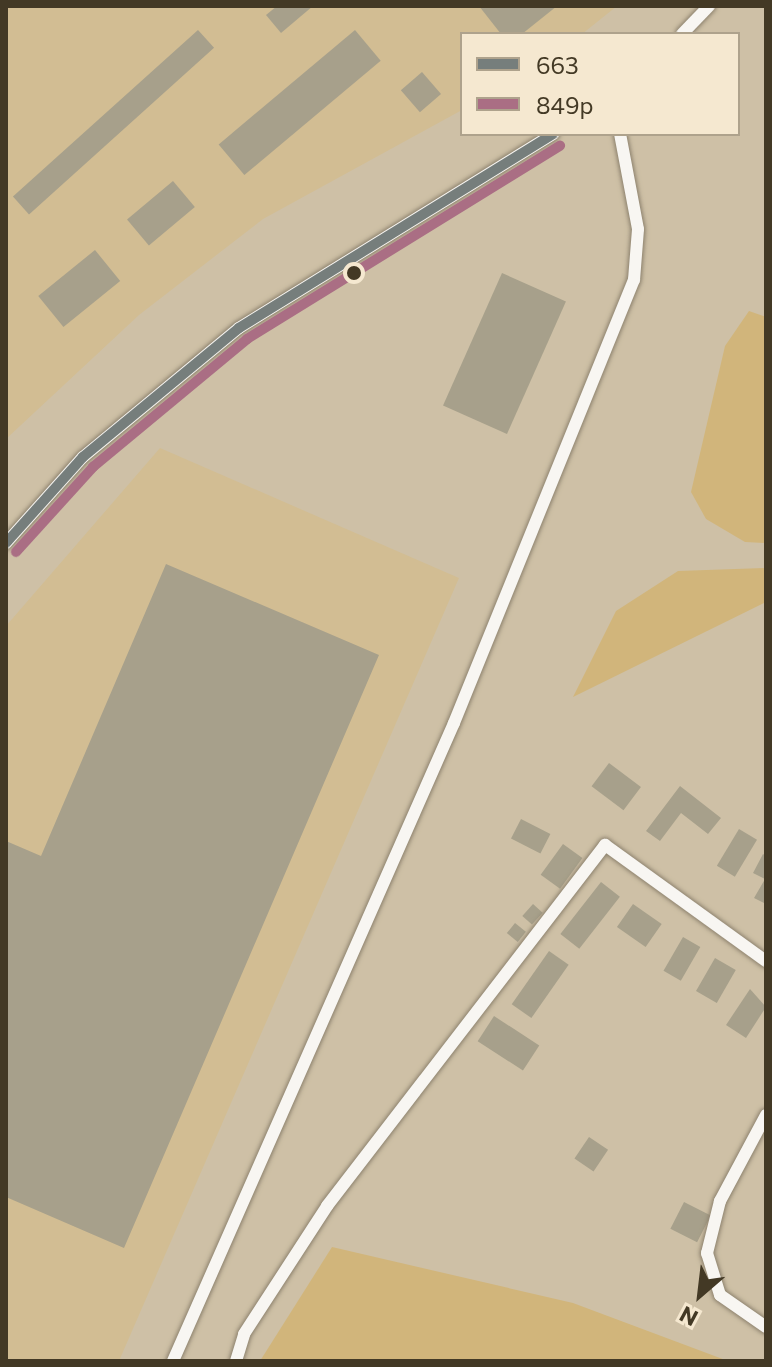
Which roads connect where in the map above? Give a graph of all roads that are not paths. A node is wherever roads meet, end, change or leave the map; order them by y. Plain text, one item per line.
1 (709, 6) edge
2 (684, 32) edge
3 (550, 136) edge
4 (620, 136) edge
5 (6, 543) edge
6 (766, 961) edge
7 (766, 1115) edge
8 (766, 1327) edge
9 (173, 1361) edge
10 (236, 1361) edge

1 - 2 street
3 - 5 street
4 - 9 street
6 - 10 street
7 - 8 street

